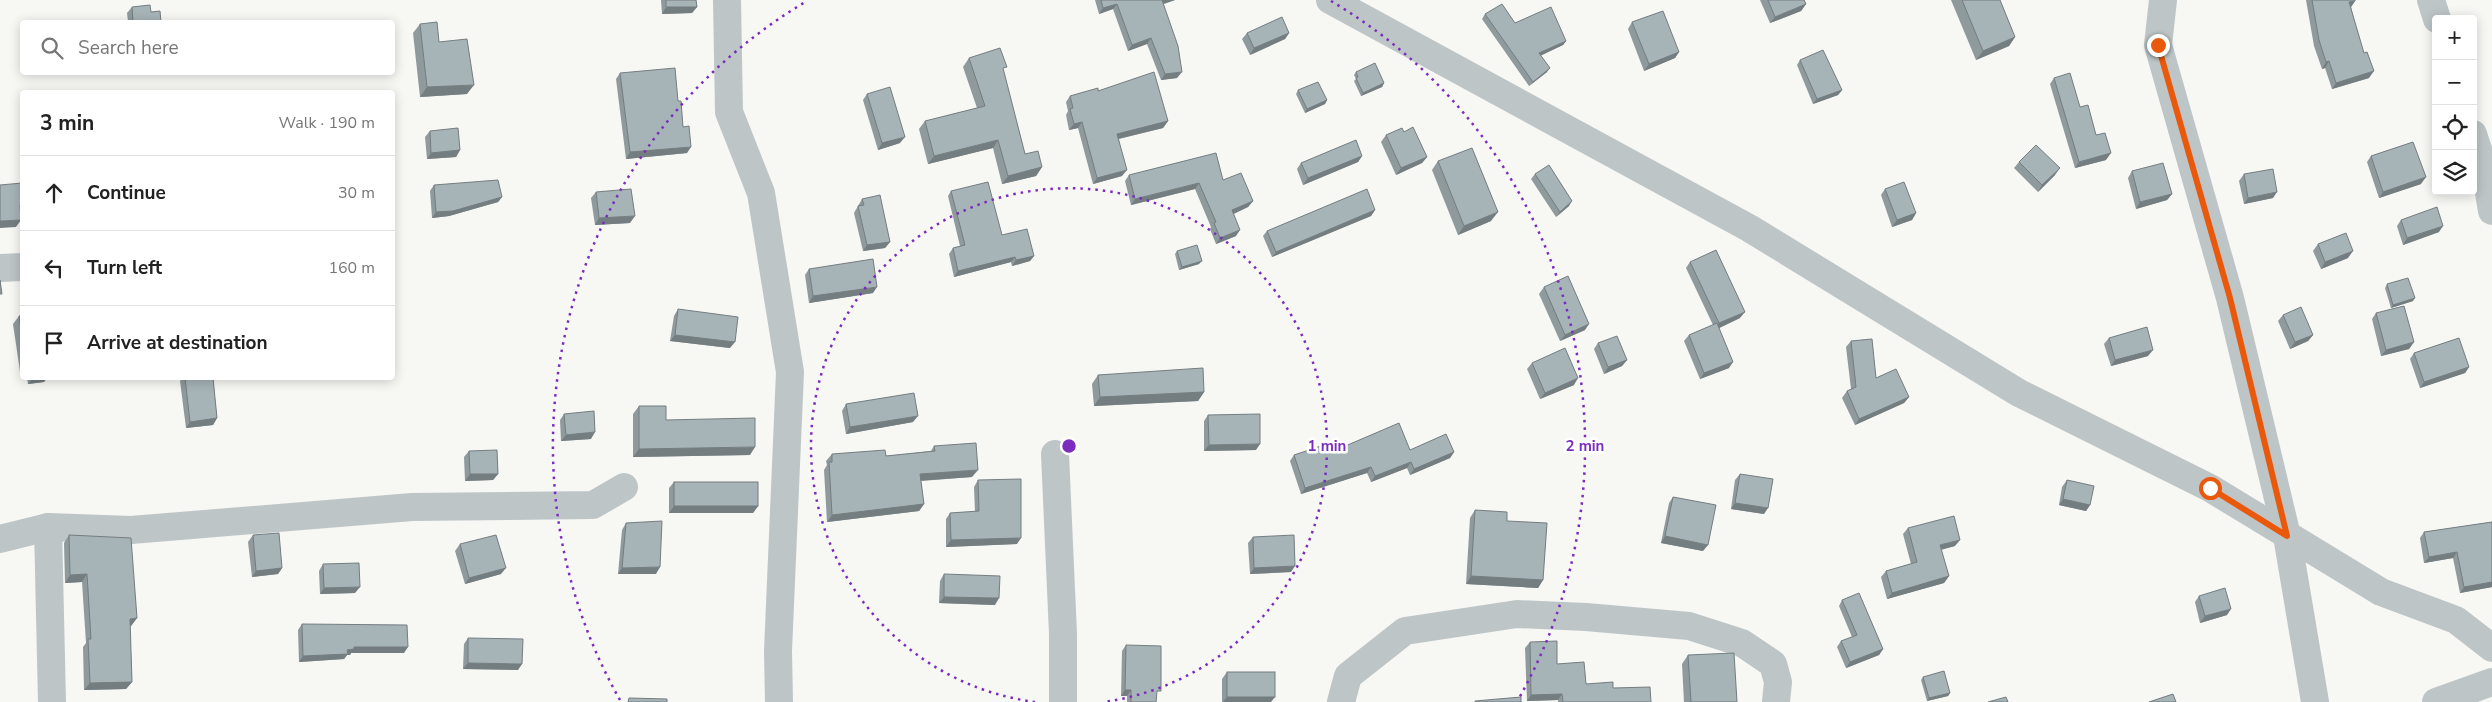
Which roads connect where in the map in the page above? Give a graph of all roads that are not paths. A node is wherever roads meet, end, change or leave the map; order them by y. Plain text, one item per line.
1 (727, 0) edge
2 (1330, 0) edge
3 (2163, 0) edge
4 (2431, 0) edge
5 (2436, 15) edge
6 (2477, 146) edge
7 (2492, 211) edge
8 (20, 267) edge
9 (0, 268) edge
10 (1055, 454) dead end
11 (624, 488) dead end
12 (48, 527) junction
13 (2287, 536) junction
14 (0, 539) edge
15 (2492, 648) edge
16 (2492, 682) edge
17 (52, 702) edge
18 (779, 702) edge
19 (1063, 702) edge
20 (1341, 702) edge
21 (1776, 702) edge
22 (2315, 702) edge
23 (2436, 702) edge

1 - 18 street
2 - 13 street
3 - 13 street
4 - 5 street
6 - 7 street
8 - 9 street
10 - 19 street
11 - 12 street
12 - 14 street
12 - 17 street
13 - 15 street
13 - 22 street
16 - 23 street
20 - 21 street

